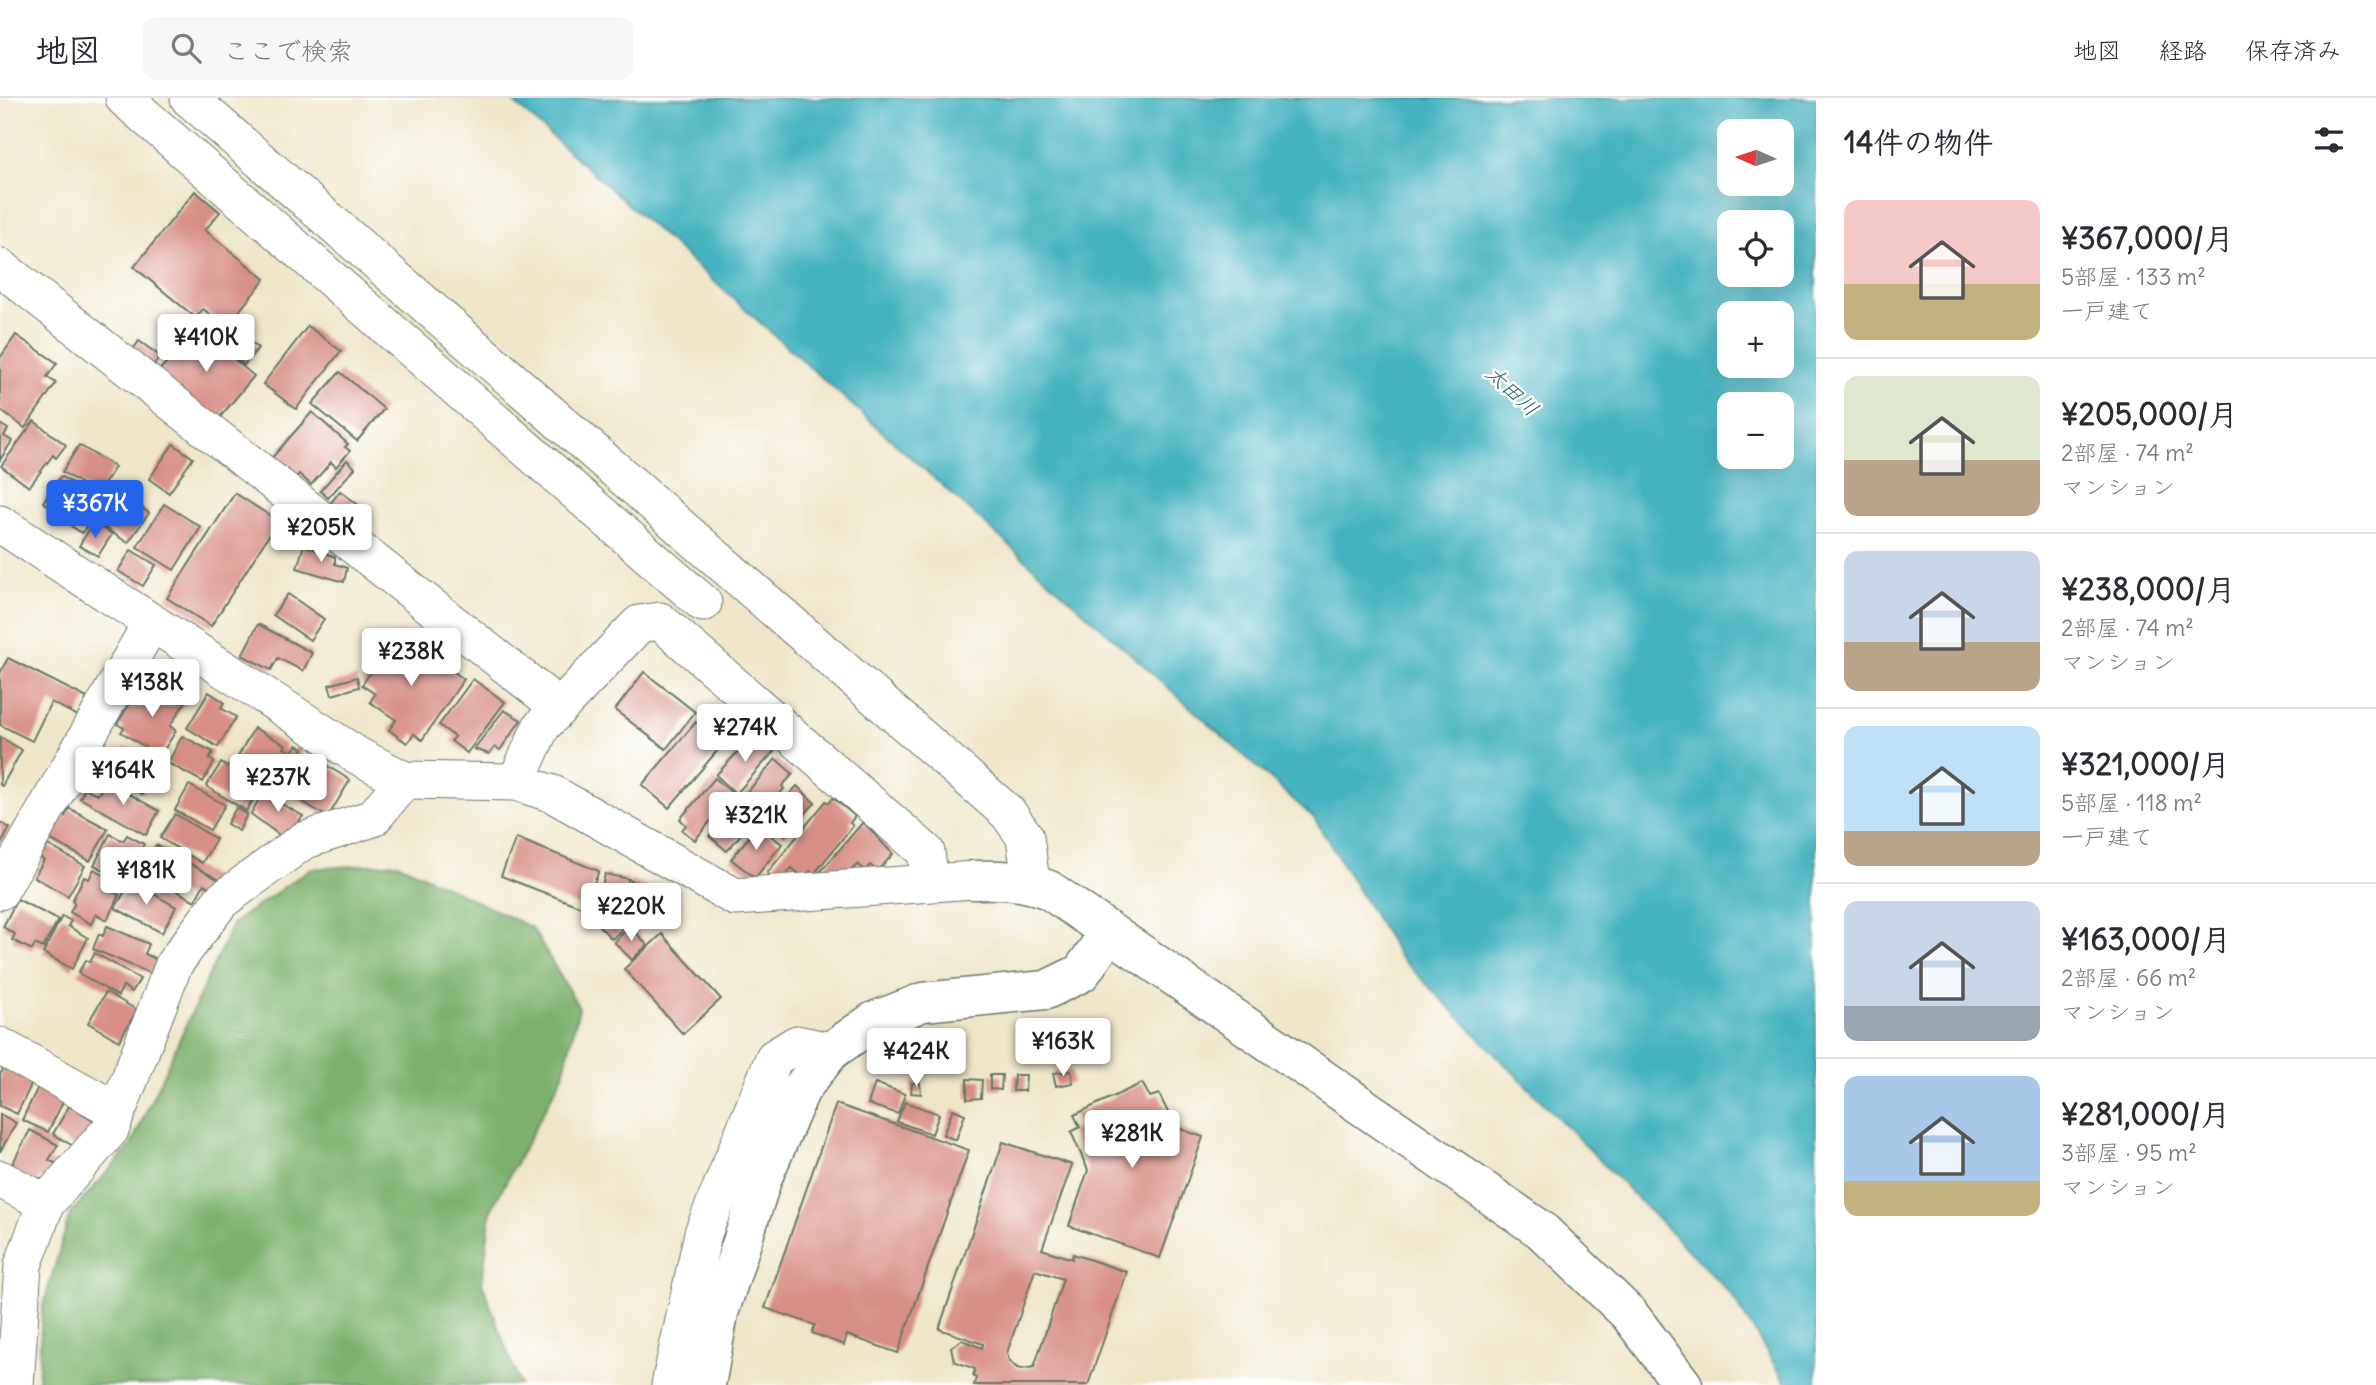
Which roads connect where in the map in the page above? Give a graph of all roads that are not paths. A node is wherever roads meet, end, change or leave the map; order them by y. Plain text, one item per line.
1 (124, 98) edge
2 (189, 98) edge
3 (0, 267) edge
4 (0, 524) edge
5 (703, 603) dead end
6 (150, 623) junction
7 (559, 707) junction
8 (404, 779) junction
9 (516, 782) junction
10 (974, 880) joint
11 (930, 883) junction
12 (1031, 883) junction
13 (0, 891) edge
14 (1109, 933) junction
15 (0, 1046) edge
16 (831, 1051) junction
17 (117, 1111) junction
18 (0, 1179) edge
19 (46, 1203) junction
20 (15, 1385) edge
21 (670, 1385) edge
22 (706, 1385) edge
23 (1683, 1385) edge

1 - 5 street
2 - 12 street
3 - 7 street
4 - 6 street
6 - 8 street
6 - 13 street
7 - 9 street
7 - 11 street
8 - 9 street
8 - 17 street
9 - 11 street
10 - 11 street
10 - 12 street
12 - 14 street
14 - 16 street
14 - 23 street
15 - 17 street
16 - 21 street
16 - 22 street
17 - 19 street
18 - 19 street
19 - 20 street

